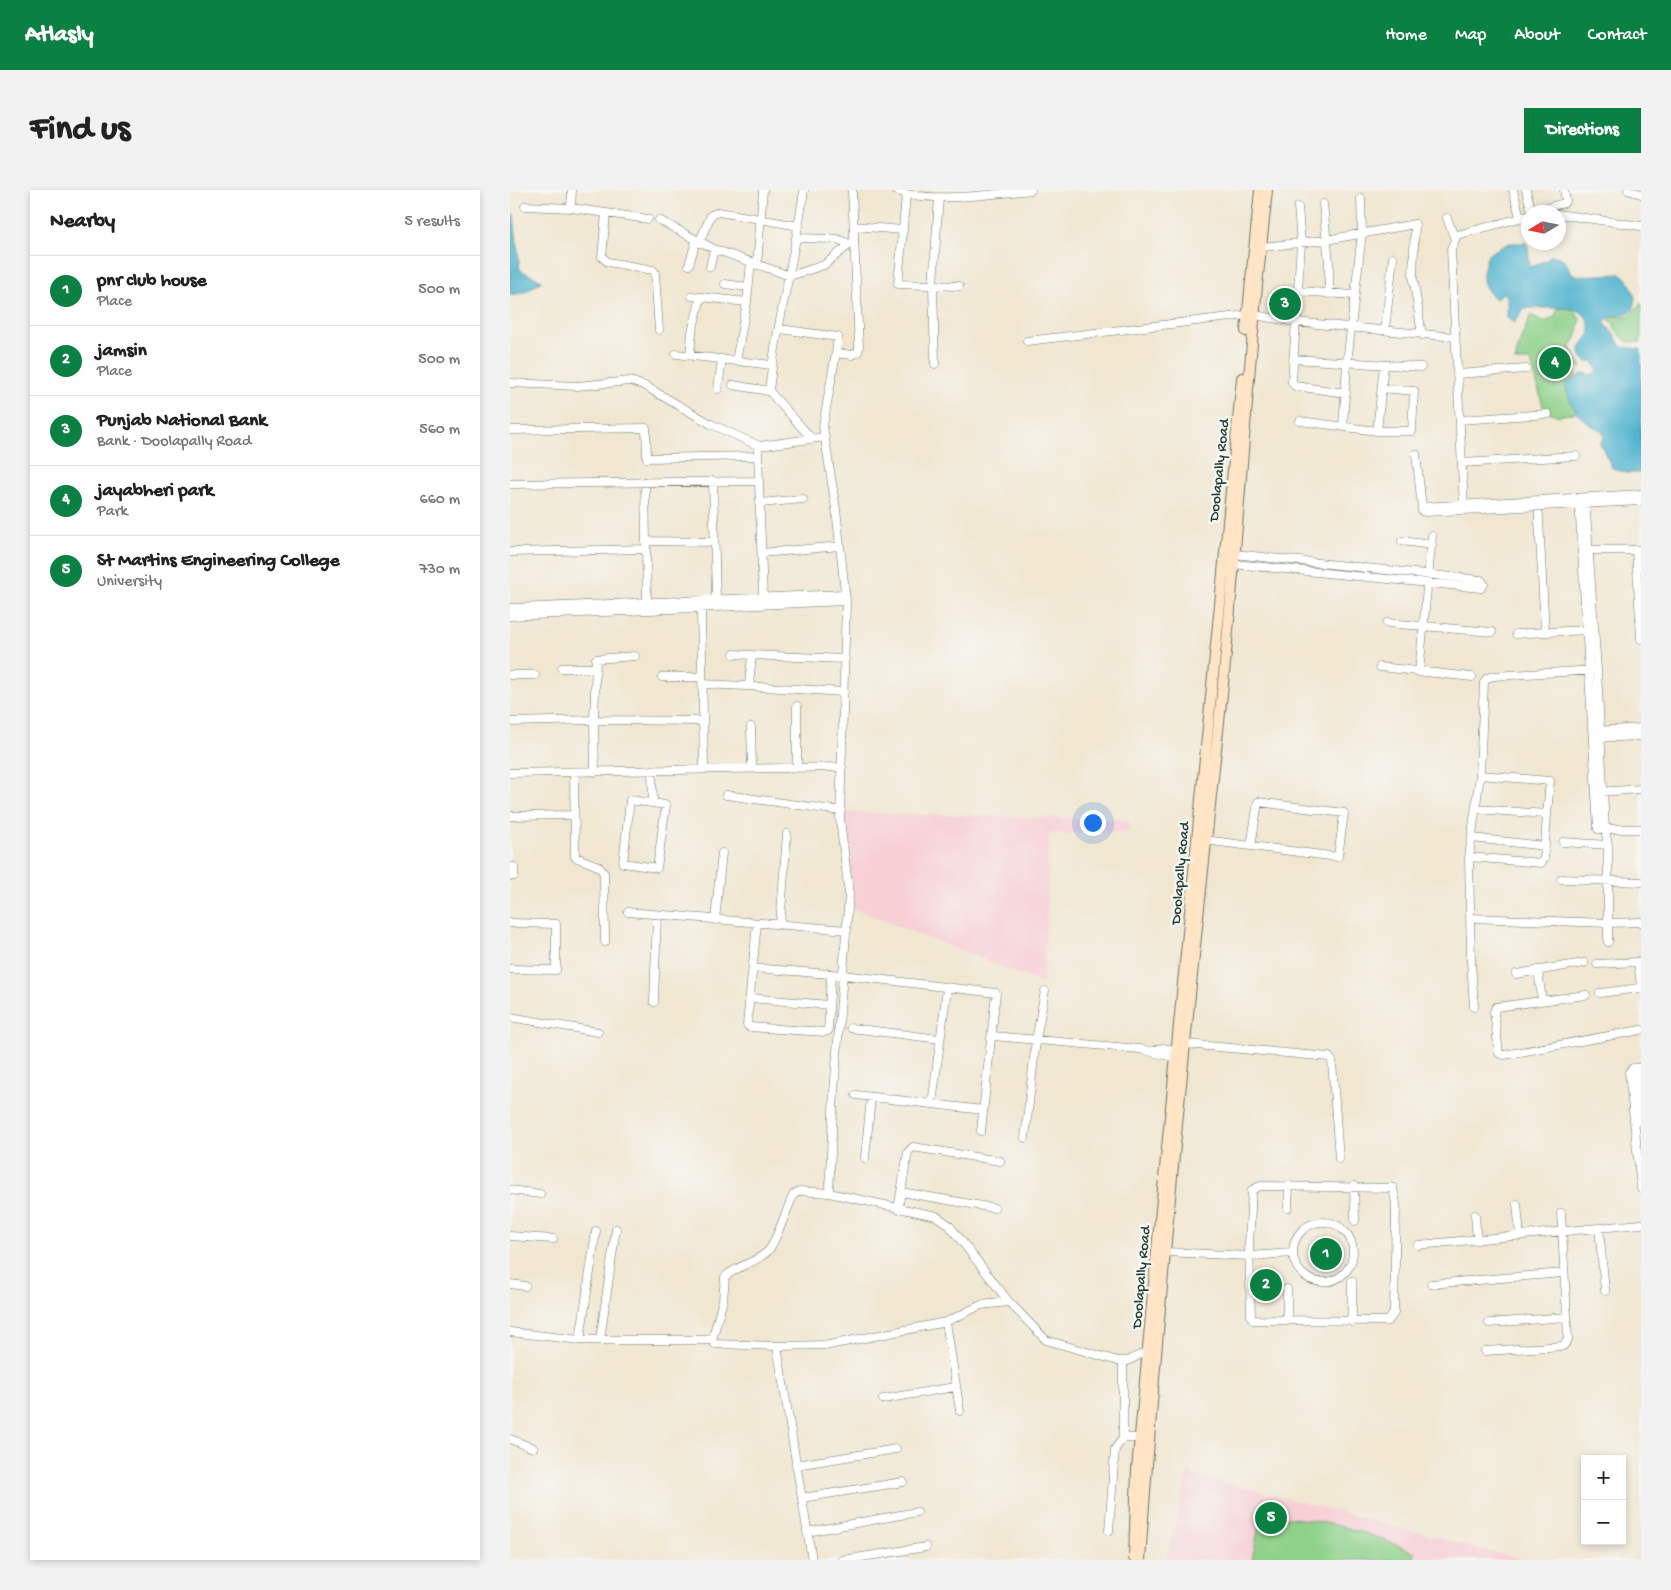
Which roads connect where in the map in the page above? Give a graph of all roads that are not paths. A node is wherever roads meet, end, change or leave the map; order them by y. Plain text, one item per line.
1 (572, 190) edge
2 (763, 190) edge
3 (804, 190) edge
4 (852, 190) edge
5 (895, 190) edge
6 (1031, 190) edge
7 (1260, 190) edge
8 (1267, 190) edge
9 (1513, 190) edge
10 (1526, 190) edge
11 (1564, 190) edge
12 (1628, 190) edge
13 (1018, 191) edge
14 (1641, 194) edge
15 (906, 195) junction
16 (939, 197) junction
17 (1360, 198) dead end
18 (1323, 204) dead end
19 (1531, 205) edge
20 (1559, 205) edge
21 (525, 206) dead end
22 (1298, 207) dead end
23 (570, 208) junction
24 (606, 213) junction
25 (1566, 215) edge
26 (1520, 217) joint
27 (1447, 218) dead end
28 (648, 219) dead end
29 (761, 219) junction
30 (659, 220) dead end
31 (799, 226) junction
32 (854, 226) junction
33 (1641, 226) edge
34 (903, 230) junction
35 (1362, 233) junction
36 (797, 238) junction
37 (1454, 238) junction
38 (1326, 240) junction
39 (698, 242) junction
40 (852, 242) junction
41 (1301, 243) junction
42 (1262, 247) junction
43 (714, 249) junction
44 (1393, 258) dead end
45 (754, 264) junction
46 (689, 265) dead end
47 (710, 267) dead end
48 (790, 276) junction
49 (725, 284) dead end
50 (933, 285) junction
51 (958, 286) dead end
52 (748, 287) junction
53 (1298, 291) junction
54 (1330, 294) junction
55 (1355, 295) junction
56 (692, 296) dead end
57 (701, 297) junction
58 (747, 302) junction
59 (1251, 315) junction
60 (1295, 322) junction
61 (1352, 326) junction
62 (780, 329) junction
63 (659, 330) dead end
64 (1385, 330) junction
65 (1422, 335) junction
66 (1456, 337) junction
67 (1028, 341) dead end
68 (836, 353) junction
69 (676, 354) dead end
70 (690, 355) junction
71 (722, 359) junction
72 (1293, 359) junction
73 (736, 361) junction
74 (1347, 363) junction
75 (935, 364) dead end
76 (772, 365) junction
77 (1384, 365) junction
78 (1421, 367) dead end
79 (1526, 370) dead end
80 (1457, 374) junction
81 (510, 383) edge
82 (733, 385) dead end
83 (718, 388) dead end
84 (1382, 388) junction
85 (769, 391) junction
86 (1346, 393) junction
87 (1548, 414) dead end
88 (1460, 420) junction
89 (1300, 421) dead end
90 (1343, 426) junction
91 (510, 430) edge
92 (1377, 431) junction
93 (825, 437) junction
94 (812, 439) junction
95 (759, 446) junction
96 (1416, 454) dead end
97 (758, 456) junction
98 (1576, 456) dead end
99 (1462, 463) junction
100 (759, 481) junction
101 (645, 482) junction
102 (713, 482) junction
103 (510, 484) edge
104 (1641, 494) edge
105 (803, 499) dead end
106 (1582, 501) junction
107 (1641, 501) edge
108 (760, 503) junction
109 (1538, 503) junction
110 (1464, 506) junction
111 (1402, 541) dead end
112 (714, 542) junction
113 (646, 545) junction
114 (840, 546) junction
115 (1585, 550) junction
116 (1639, 550) edge
117 (510, 552) edge
118 (762, 553) junction
119 (1234, 559) junction
120 (1302, 560) junction
121 (1382, 569) junction
122 (1301, 571) junction
123 (1430, 575) junction
124 (1381, 579) junction
125 (1429, 584) junction
126 (845, 597) junction
127 (716, 600) junction
128 (1640, 600) edge
129 (763, 601) junction
130 (647, 604) junction
131 (510, 608) edge
132 (589, 608) junction
133 (701, 609) junction
134 (538, 611) junction
135 (510, 616) edge
136 (1387, 623) dead end
137 (1424, 627) junction
138 (1222, 629) junction
139 (1590, 630) junction
140 (1492, 632) dead end
141 (1545, 632) junction
142 (1516, 634) dead end
143 (1641, 640) edge
144 (734, 654) dead end
145 (752, 655) junction
146 (635, 656) dead end
147 (845, 660) junction
148 (1380, 667) dead end
149 (562, 668) dead end
150 (595, 668) junction
151 (1597, 670) junction
152 (1588, 671) junction
153 (1420, 672) junction
154 (510, 675) edge
155 (535, 675) dead end
156 (662, 677) dead end
157 (1472, 678) dead end
158 (702, 681) junction
159 (746, 686) junction
160 (844, 692) junction
161 (797, 706) dead end
162 (594, 720) junction
163 (703, 721) junction
164 (510, 722) edge
165 (751, 727) dead end
166 (1641, 728) edge
167 (1597, 734) junction
168 (1641, 736) edge
169 (752, 768) junction
170 (797, 768) junction
171 (842, 768) junction
172 (704, 769) junction
173 (652, 770) junction
174 (574, 772) junction
175 (595, 772) junction
176 (510, 773) edge
177 (1480, 775) junction
178 (1641, 789) edge
179 (1600, 791) junction
180 (726, 795) dead end
181 (653, 803) junction
182 (1476, 809) junction
183 (840, 811) junction
184 (574, 814) junction
185 (1547, 814) junction
186 (510, 816) edge
187 (1641, 828) edge
188 (1601, 829) junction
189 (787, 834) dead end
190 (1472, 838) junction
191 (1204, 840) junction
192 (1563, 842) dead end
193 (1608, 845) junction
194 (1251, 846) junction
195 (1545, 846) junction
196 (722, 853) dead end
197 (1469, 857) junction
198 (510, 867) edge
199 (510, 876) edge
200 (1561, 879) dead end
201 (1608, 880) junction
202 (1641, 882) edge
203 (628, 912) dead end
204 (657, 914) junction
205 (1470, 918) junction
206 (715, 920) junction
207 (1641, 922) edge
208 (510, 923) edge
209 (757, 923) junction
210 (1608, 923) junction
211 (780, 925) junction
212 (847, 930) junction
213 (605, 942) dead end
214 (1608, 942) dead end
215 (1584, 963) dead end
216 (1597, 964) dead end
217 (753, 968) junction
218 (510, 969) edge
219 (1538, 970) junction
220 (831, 974) junction
221 (1516, 974) dead end
222 (843, 975) junction
223 (1641, 987) edge
224 (947, 988) junction
225 (1044, 991) dead end
226 (1600, 993) dead end
227 (1586, 996) dead end
228 (750, 998) junction
229 (1542, 1000) junction
230 (654, 1002) dead end
231 (829, 1005) junction
232 (1474, 1007) dead end
233 (510, 1017) edge
234 (852, 1028) dead end
235 (1641, 1030) edge
236 (598, 1032) dead end
237 (993, 1036) junction
238 (940, 1039) junction
239 (1036, 1040) junction
240 (1180, 1051) junction
241 (1634, 1070) edge
242 (856, 1095) dead end
243 (871, 1098) junction
244 (932, 1104) junction
245 (983, 1110) junction
246 (1638, 1116) edge
247 (1641, 1121) edge
248 (982, 1131) dead end
249 (1025, 1138) dead end
250 (1639, 1154) edge
251 (865, 1158) dead end
252 (1339, 1159) dead end
253 (1000, 1161) dead end
254 (1289, 1186) junction
255 (1354, 1186) junction
256 (1641, 1188) edge
257 (510, 1190) edge
258 (901, 1192) junction
259 (828, 1193) junction
260 (540, 1194) dead end
261 (1517, 1204) dead end
262 (994, 1208) dead end
263 (1288, 1208) dead end
264 (898, 1209) junction
265 (1561, 1213) dead end
266 (1475, 1214) dead end
267 (1355, 1221) dead end
268 (1641, 1224) edge
269 (1600, 1228) junction
270 (616, 1229) dead end
271 (1164, 1230) junction
272 (596, 1231) dead end
273 (1562, 1233) junction
274 (510, 1236) edge
275 (1520, 1236) junction
276 (553, 1239) dead end
277 (1477, 1240) junction
278 (1418, 1245) dead end
279 (1166, 1252) junction
280 (1293, 1253) junction
281 (1249, 1256) junction
282 (1563, 1273) junction
283 (1352, 1281) dead end
284 (510, 1284) edge
285 (1431, 1284) dead end
286 (525, 1286) dead end
287 (1287, 1289) dead end
288 (1605, 1291) dead end
289 (1009, 1302) junction
290 (1567, 1318) junction
291 (1287, 1321) junction
292 (946, 1322) junction
293 (1352, 1322) junction
294 (1489, 1324) dead end
295 (510, 1332) edge
296 (580, 1340) junction
297 (600, 1340) junction
298 (712, 1340) junction
299 (777, 1346) junction
300 (1149, 1350) junction
301 (1485, 1351) dead end
302 (1123, 1361) junction
303 (955, 1387) junction
304 (883, 1399) dead end
305 (1147, 1410) junction
306 (960, 1411) dead end
307 (1123, 1438) junction
308 (1140, 1438) junction
309 (510, 1439) edge
310 (533, 1448) dead end
311 (896, 1449) dead end
312 (796, 1465) junction
313 (902, 1482) dead end
314 (802, 1498) junction
315 (917, 1512) dead end
316 (1109, 1531) dead end
317 (807, 1532) junction
318 (926, 1547) dead end
319 (812, 1560) edge
320 (842, 1560) edge
321 (1134, 1560) edge
322 (1140, 1560) edge

1 - 23 street
2 - 29 street
3 - 31 street
4 - 32 street
5 - 15 street
6 - 13 street
7 - 59 main road, Doolapally Road
8 - 42 main road, Doolapally Road
9 - 26 street
10 - 19 street
11 - 20 street
12 - 14 street
13 - 16 street
15 - 16 street
15 - 34 street
16 - 50 street
17 - 35 street
18 - 38 street
21 - 23 street
22 - 41 street
23 - 24 street
24 - 28 street
24 - 63 street
25 - 33 street
26 - 37 street
27 - 37 street
29 - 31 street
29 - 39 street
29 - 45 street
30 - 39 street
31 - 36 street
32 - 34 street
32 - 40 street
34 - 50 street
35 - 38 street
35 - 55 street
35 - 65 street
36 - 40 street
36 - 48 street
37 - 66 street
38 - 41 street
38 - 54 street
39 - 43 street
39 - 46 street
40 - 48 street
40 - 68 street
41 - 42 street
41 - 53 street
42 - 59 main road, Doolapally Road
43 - 45 street
43 - 47 street
44 - 64 street
45 - 48 street
45 - 52 street
48 - 62 street
49 - 52 street
50 - 51 street
50 - 75 street
52 - 58 street
53 - 54 street
53 - 60 street
54 - 55 street
55 - 61 street
56 - 57 street
57 - 58 street
57 - 70 street
58 - 73 street
59 - 60 street
59 - 67 street
59 - 119 main road, Doolapally Road
59 - 138 main road, Doolapally Road
60 - 61 street
60 - 72 street
61 - 64 street
61 - 74 street
62 - 68 street
62 - 76 street
64 - 65 street
65 - 66 street
66 - 80 street
68 - 93 street
69 - 70 street
70 - 71 street
71 - 73 street
71 - 83 street
72 - 74 street
72 - 86 street
73 - 76 street
74 - 77 street
74 - 86 street
76 - 85 street
77 - 78 street
77 - 84 street
79 - 80 street
80 - 88 street
81 - 95 street
82 - 85 street
84 - 92 street
84 - 92 street
85 - 94 street
86 - 90 street
87 - 88 street
88 - 99 street
89 - 90 street
90 - 92 street
91 - 97 street
93 - 94 street
93 - 114 street
94 - 95 street
95 - 97 street
96 - 110 street
97 - 100 street
98 - 99 street
99 - 110 street
100 - 102 street
100 - 108 street
101 - 102 street
101 - 103 street
101 - 113 street
102 - 112 street
104 - 106 street
105 - 108 street
106 - 107 street
106 - 109 street
106 - 115 street
108 - 118 street
109 - 110 street
109 - 141 street
111 - 123 street
112 - 113 street
112 - 127 street
113 - 117 street
113 - 130 street
114 - 118 street
114 - 126 street
115 - 116 street
115 - 139 street
116 - 128 street
118 - 129 street
119 - 120 street
119 - 122 street
119 - 138 main road, Doolapally Road
120 - 121 street
120 - 122 street
121 - 123 street
121 - 124 street
122 - 124 street
123 - 125 street
123 - 125 street
124 - 125 street
125 - 137 street
126 - 129 street
126 - 147 street
127 - 129 street
127 - 130 street
128 - 143 street
129 - 133 street
130 - 132 street
131 - 134 street
132 - 133 street
132 - 134 street
133 - 158 street
134 - 135 street
136 - 137 street
137 - 140 street
137 - 153 street
138 - 191 main road, Doolapally Road
138 - 240 main road, Doolapally Road
139 - 141 street
139 - 151 street
139 - 152 street
141 - 142 street
144 - 145 street
145 - 147 street
145 - 159 street
146 - 150 street
147 - 160 street
148 - 153 street
149 - 150 street
150 - 162 street
151 - 152 street
151 - 167 street
152 - 167 street
152 - 177 street
153 - 157 street
154 - 155 street
156 - 158 street
158 - 159 street
158 - 163 street
159 - 160 street
160 - 171 street
161 - 170 street
162 - 163 street
162 - 164 street
162 - 175 street
163 - 172 street
165 - 169 street
166 - 167 street
167 - 168 street
167 - 179 street
169 - 170 street
169 - 172 street
170 - 171 street
171 - 183 street
172 - 173 street
173 - 175 street
173 - 181 street
174 - 175 street
174 - 176 street
174 - 184 street
177 - 182 street
177 - 185 street
178 - 179 street
179 - 188 street
180 - 183 street
181 - 181 street
182 - 185 street
182 - 190 street
183 - 212 street
184 - 186 street
184 - 213 street
185 - 195 street
187 - 188 street
188 - 193 street
189 - 211 street
190 - 195 street
190 - 197 street
191 - 194 street
191 - 240 main road, Doolapally Road
192 - 193 street
193 - 201 street
194 - 194 street
195 - 197 street
196 - 206 street
197 - 205 street
198 - 199 street
200 - 201 street
201 - 202 street
201 - 210 street
203 - 204 street
204 - 206 street
204 - 230 street
205 - 210 street
205 - 232 street
206 - 209 street
207 - 210 street
208 - 218 street
209 - 211 street
209 - 217 street
210 - 214 street
211 - 212 street
212 - 222 street
215 - 219 street
216 - 223 street
217 - 220 street
217 - 228 street
219 - 221 street
219 - 229 street
220 - 222 street
220 - 231 street
222 - 224 street
222 - 259 street
223 - 226 street
224 - 237 street
224 - 238 street
225 - 239 street
227 - 229 street
228 - 231 street
228 - 231 street
229 - 235 street
233 - 236 street
234 - 238 street
237 - 239 street
237 - 245 street
238 - 244 street
239 - 240 street
239 - 249 street
240 - 252 street
240 - 271 main road, Doolapally Road
240 - 271 main road
241 - 246 street
242 - 243 street
243 - 244 street
243 - 251 street
244 - 245 street
245 - 248 street
246 - 247 street
246 - 250 street
250 - 256 street
253 - 258 street
254 - 255 street
254 - 263 street
254 - 281 street
255 - 267 street
255 - 293 street
257 - 260 street
258 - 262 street
258 - 264 street
259 - 264 street
259 - 298 street
261 - 275 street
264 - 289 street
265 - 273 street
266 - 277 street
268 - 269 street
269 - 273 street
269 - 288 street
270 - 297 street
271 - 279 main road
271 - 300 main road, Doolapally Road
272 - 296 street
273 - 275 street
273 - 282 street
274 - 276 street
275 - 277 street
277 - 278 street
279 - 281 street
279 - 305 main road
280 - 280 street
280 - 281 street
281 - 291 street
282 - 285 street
282 - 290 street
283 - 293 street
284 - 286 street
287 - 291 street
289 - 292 street
289 - 302 street
290 - 294 street
290 - 301 street
291 - 293 street
292 - 299 street
292 - 303 street
295 - 296 street
296 - 297 street
297 - 298 street
298 - 299 street
299 - 312 street
300 - 302 street
300 - 305 main road, Doolapally Road
302 - 307 street
303 - 304 street
303 - 306 street
305 - 308 main road, Doolapally Road
305 - 322 main road
307 - 308 street
307 - 316 street
308 - 321 main road, Doolapally Road
309 - 310 street
311 - 312 street
312 - 314 street
313 - 314 street
314 - 317 street
315 - 317 street
317 - 319 street
318 - 320 street

